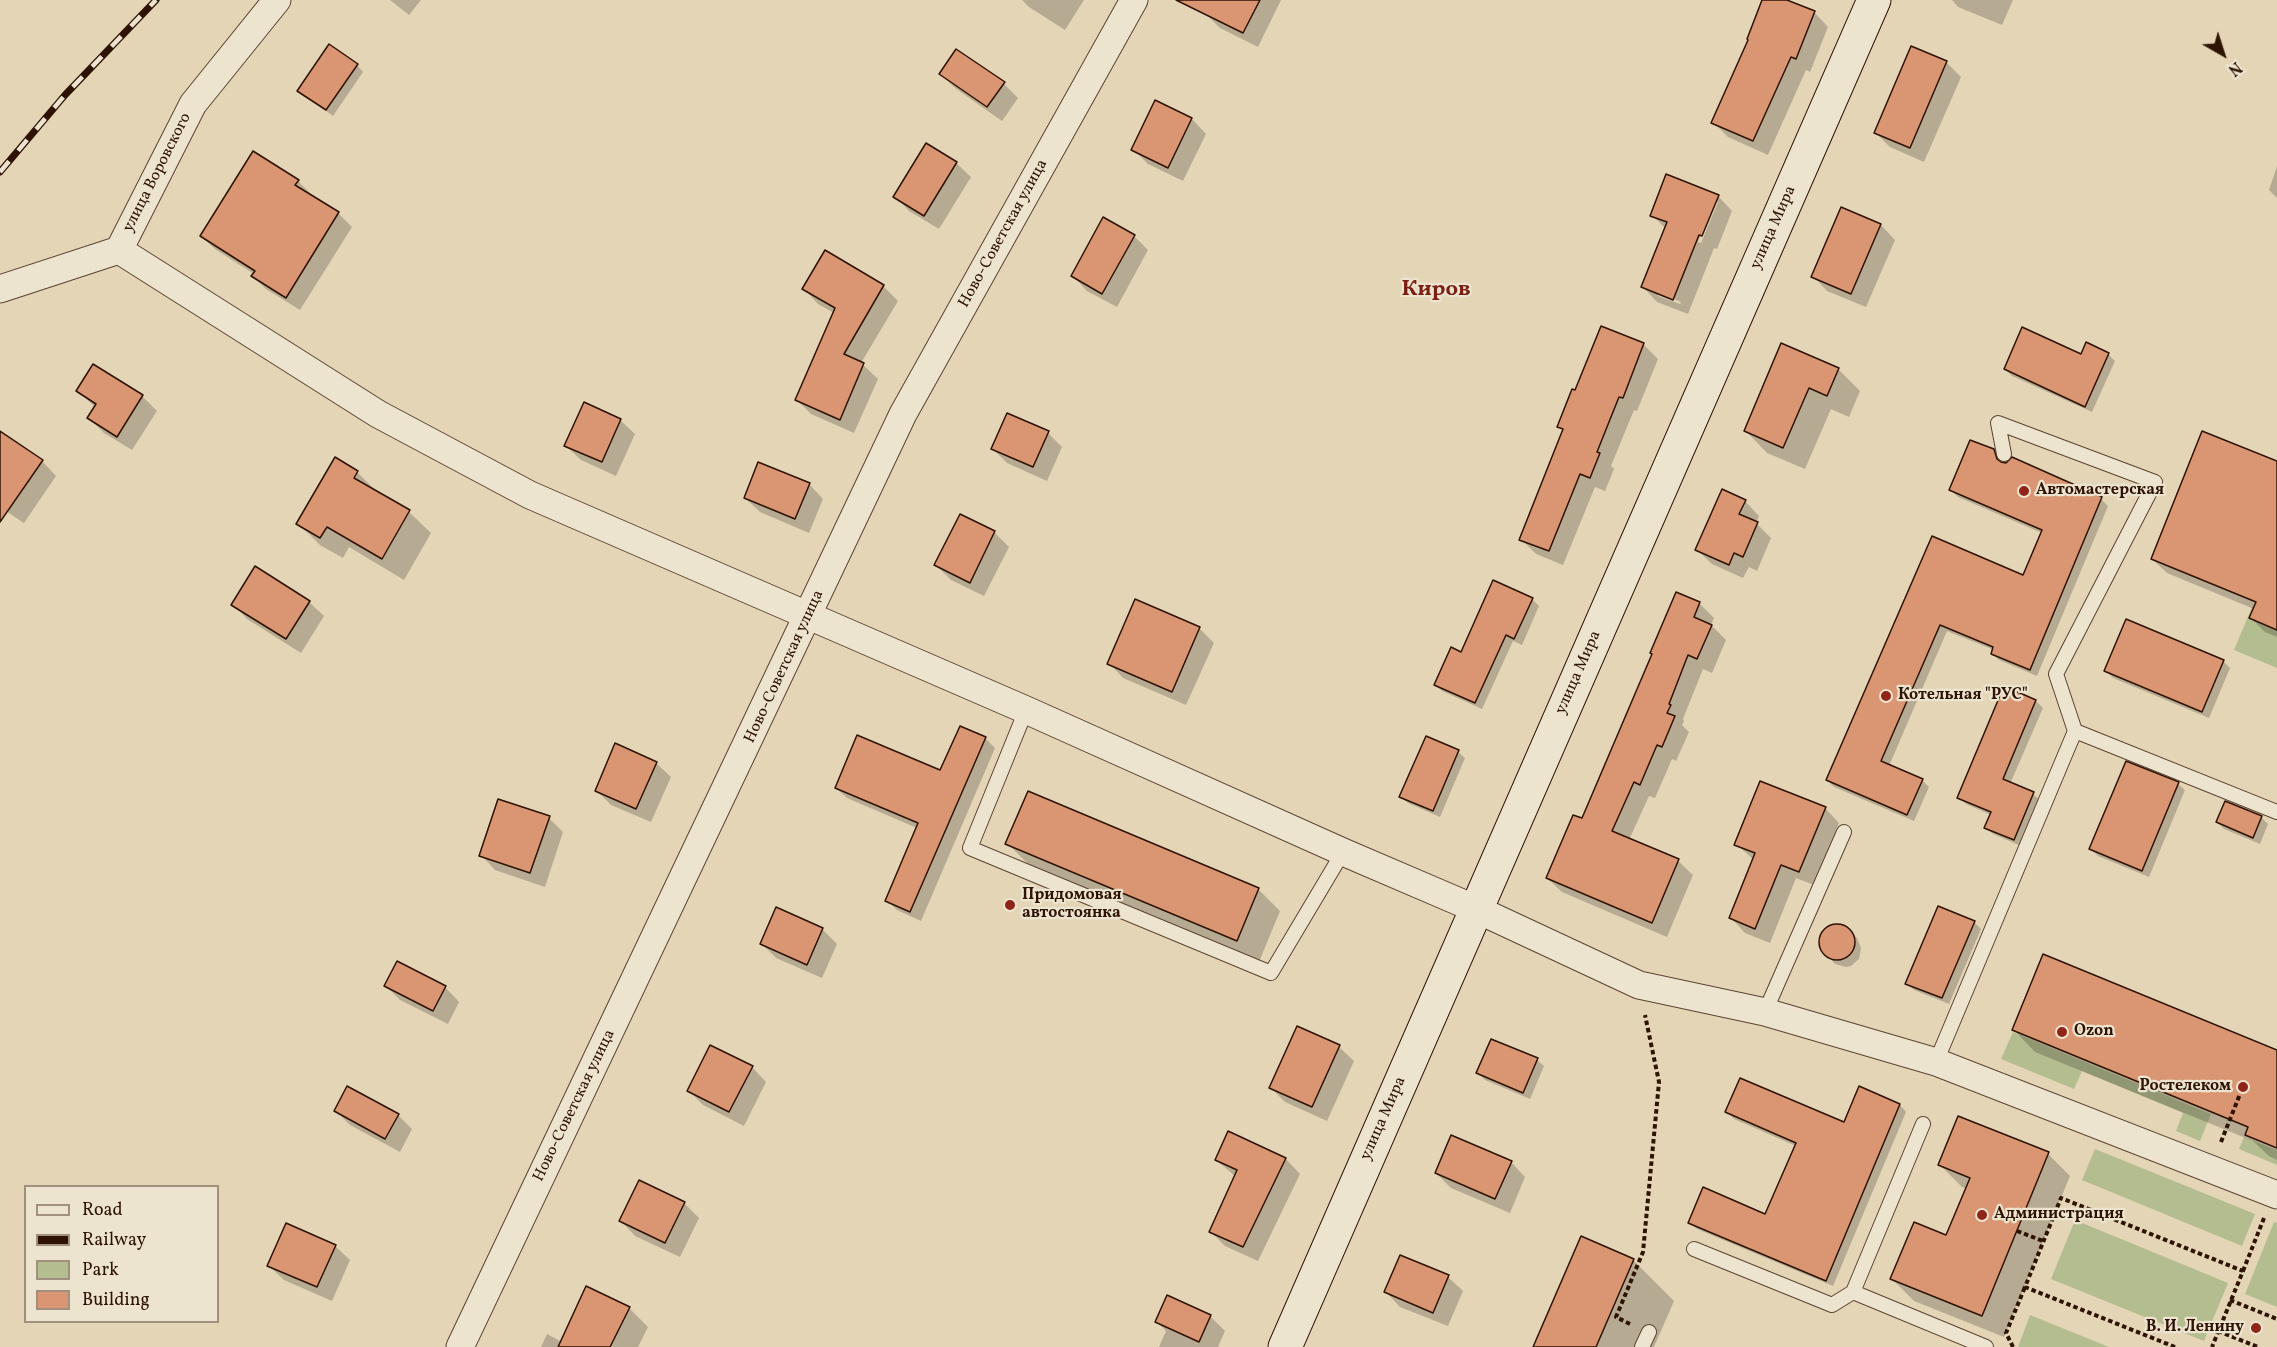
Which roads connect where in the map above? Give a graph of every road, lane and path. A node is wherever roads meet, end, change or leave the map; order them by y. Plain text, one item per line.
1 (277, 0) edge
2 (1134, 0) edge
3 (1874, 0) edge
4 (120, 250) junction
5 (0, 289) edge
6 (2004, 454) dead end
7 (810, 615) junction
8 (1026, 710) junction
9 (2075, 731) junction
10 (2277, 812) edge
11 (1844, 832) dead end
12 (1343, 852) junction
13 (1476, 909) junction
14 (1639, 985) junction
15 (1765, 1012) junction
16 (1936, 1062) junction
17 (2240, 1094) dead end
18 (1923, 1124) dead end
19 (2219, 1147) dead end
20 (2275, 1195) edge
21 (2017, 1231) dead end
22 (2043, 1242) junction
23 (1694, 1249) dead end
24 (2243, 1271) junction
25 (2025, 1287) junction
26 (1853, 1292) junction
27 (2230, 1300) junction
28 (2277, 1319) edge
29 (2218, 1331) junction
30 (1648, 1332) joint
31 (460, 1347) edge
32 (1285, 1347) edge
33 (1642, 1347) edge
34 (1986, 1347) edge
35 (2013, 1347) edge
36 (2175, 1347) edge
37 (2212, 1347) edge
38 (2258, 1347) edge

1 - 4 street, улица Воровского
2 - 7 street, Ново-Советская улица
3 - 13 street, улица Мира
4 - 5 street, улица Воровского
4 - 7 street
6 - 9 lane
7 - 8 street
7 - 31 street, Ново-Советская улица
8 - 12 street
8 - 12 lane
9 - 10 lane
9 - 16 lane
11 - 15 lane
12 - 13 street
13 - 14 street
13 - 32 street, улица Мира
14 - 15 street
14 - 30 path
15 - 16 street
16 - 20 street
17 - 19 path
18 - 26 lane
20 - 24 path
21 - 22 path
22 - 24 path
22 - 25 path
23 - 26 lane
24 - 27 path
25 - 35 path
25 - 36 path
26 - 34 lane
27 - 28 path
27 - 29 path
29 - 37 path
29 - 38 path
30 - 33 lane

